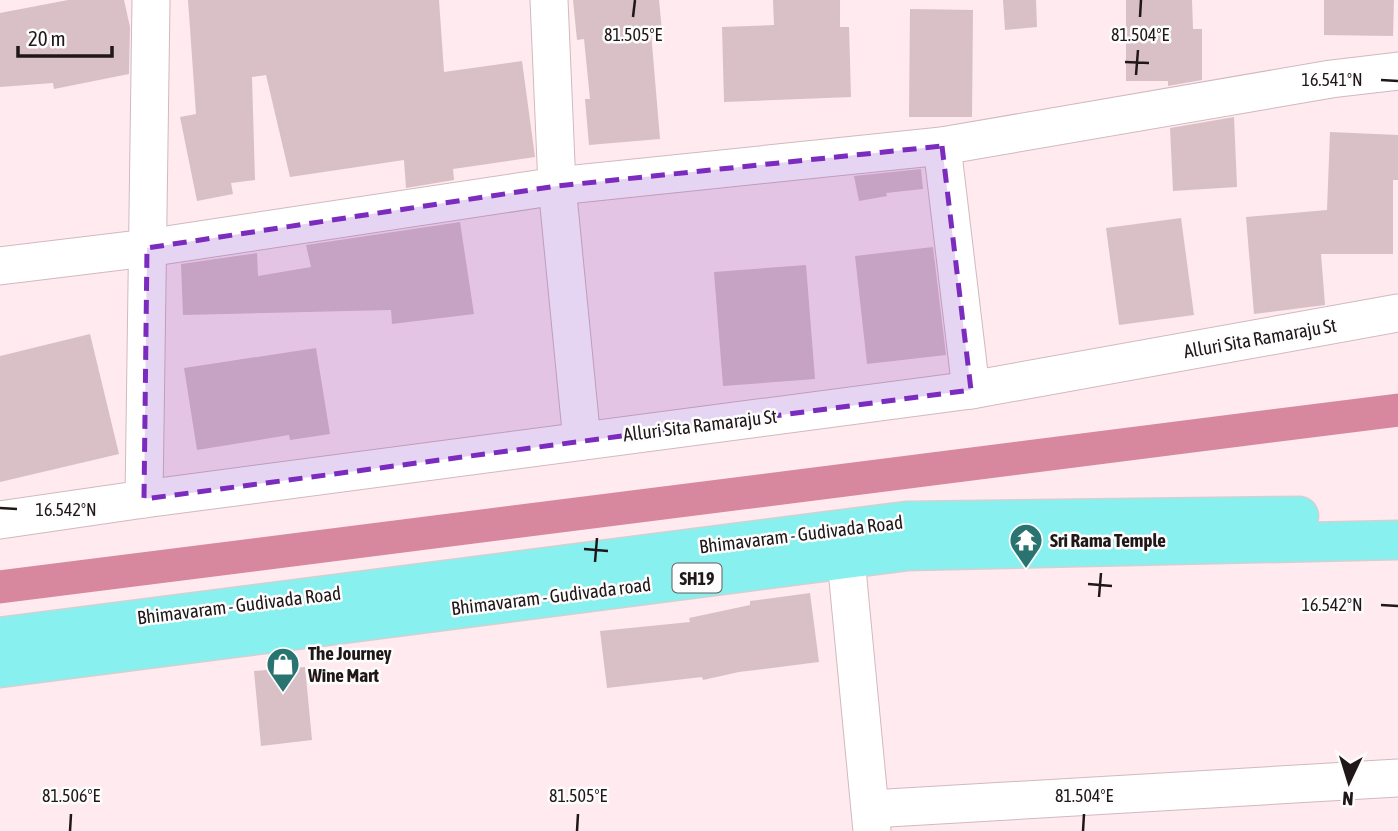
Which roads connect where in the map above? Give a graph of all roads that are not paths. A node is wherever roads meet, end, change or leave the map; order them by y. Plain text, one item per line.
1 (151, 0) edge
2 (549, 0) edge
3 (1398, 71) edge
4 (942, 146) junction
5 (557, 186) junction
6 (147, 248) junction
7 (0, 266) edge
8 (1398, 313) edge
9 (971, 390) junction
10 (582, 441) junction
11 (144, 499) junction
12 (1398, 515) edge
13 (0, 520) edge
14 (1398, 540) edge
15 (846, 544) junction
16 (0, 637) edge
17 (0, 668) edge
18 (1398, 778) edge
19 (871, 820) edge

1 - 6 street
2 - 5 street
3 - 4 street
4 - 5 street
4 - 9 street
5 - 6 street
5 - 10 street
6 - 7 street
6 - 11 street
8 - 9 street, Alluri Sita Ramaraju St
9 - 10 street, Alluri Sita Ramaraju St
10 - 11 street, Alluri Sita Ramaraju St
11 - 13 street, Alluri Sita Ramaraju St
12 - 15 main road, Bhimavaram - Gudivada Road / SH19
14 - 15 main road, Bhimavaram - Gudivada road / SH19
15 - 16 main road, Bhimavaram - Gudivada Road / SH19
15 - 17 main road, Bhimavaram - Gudivada road / SH19
15 - 19 street
18 - 19 street

